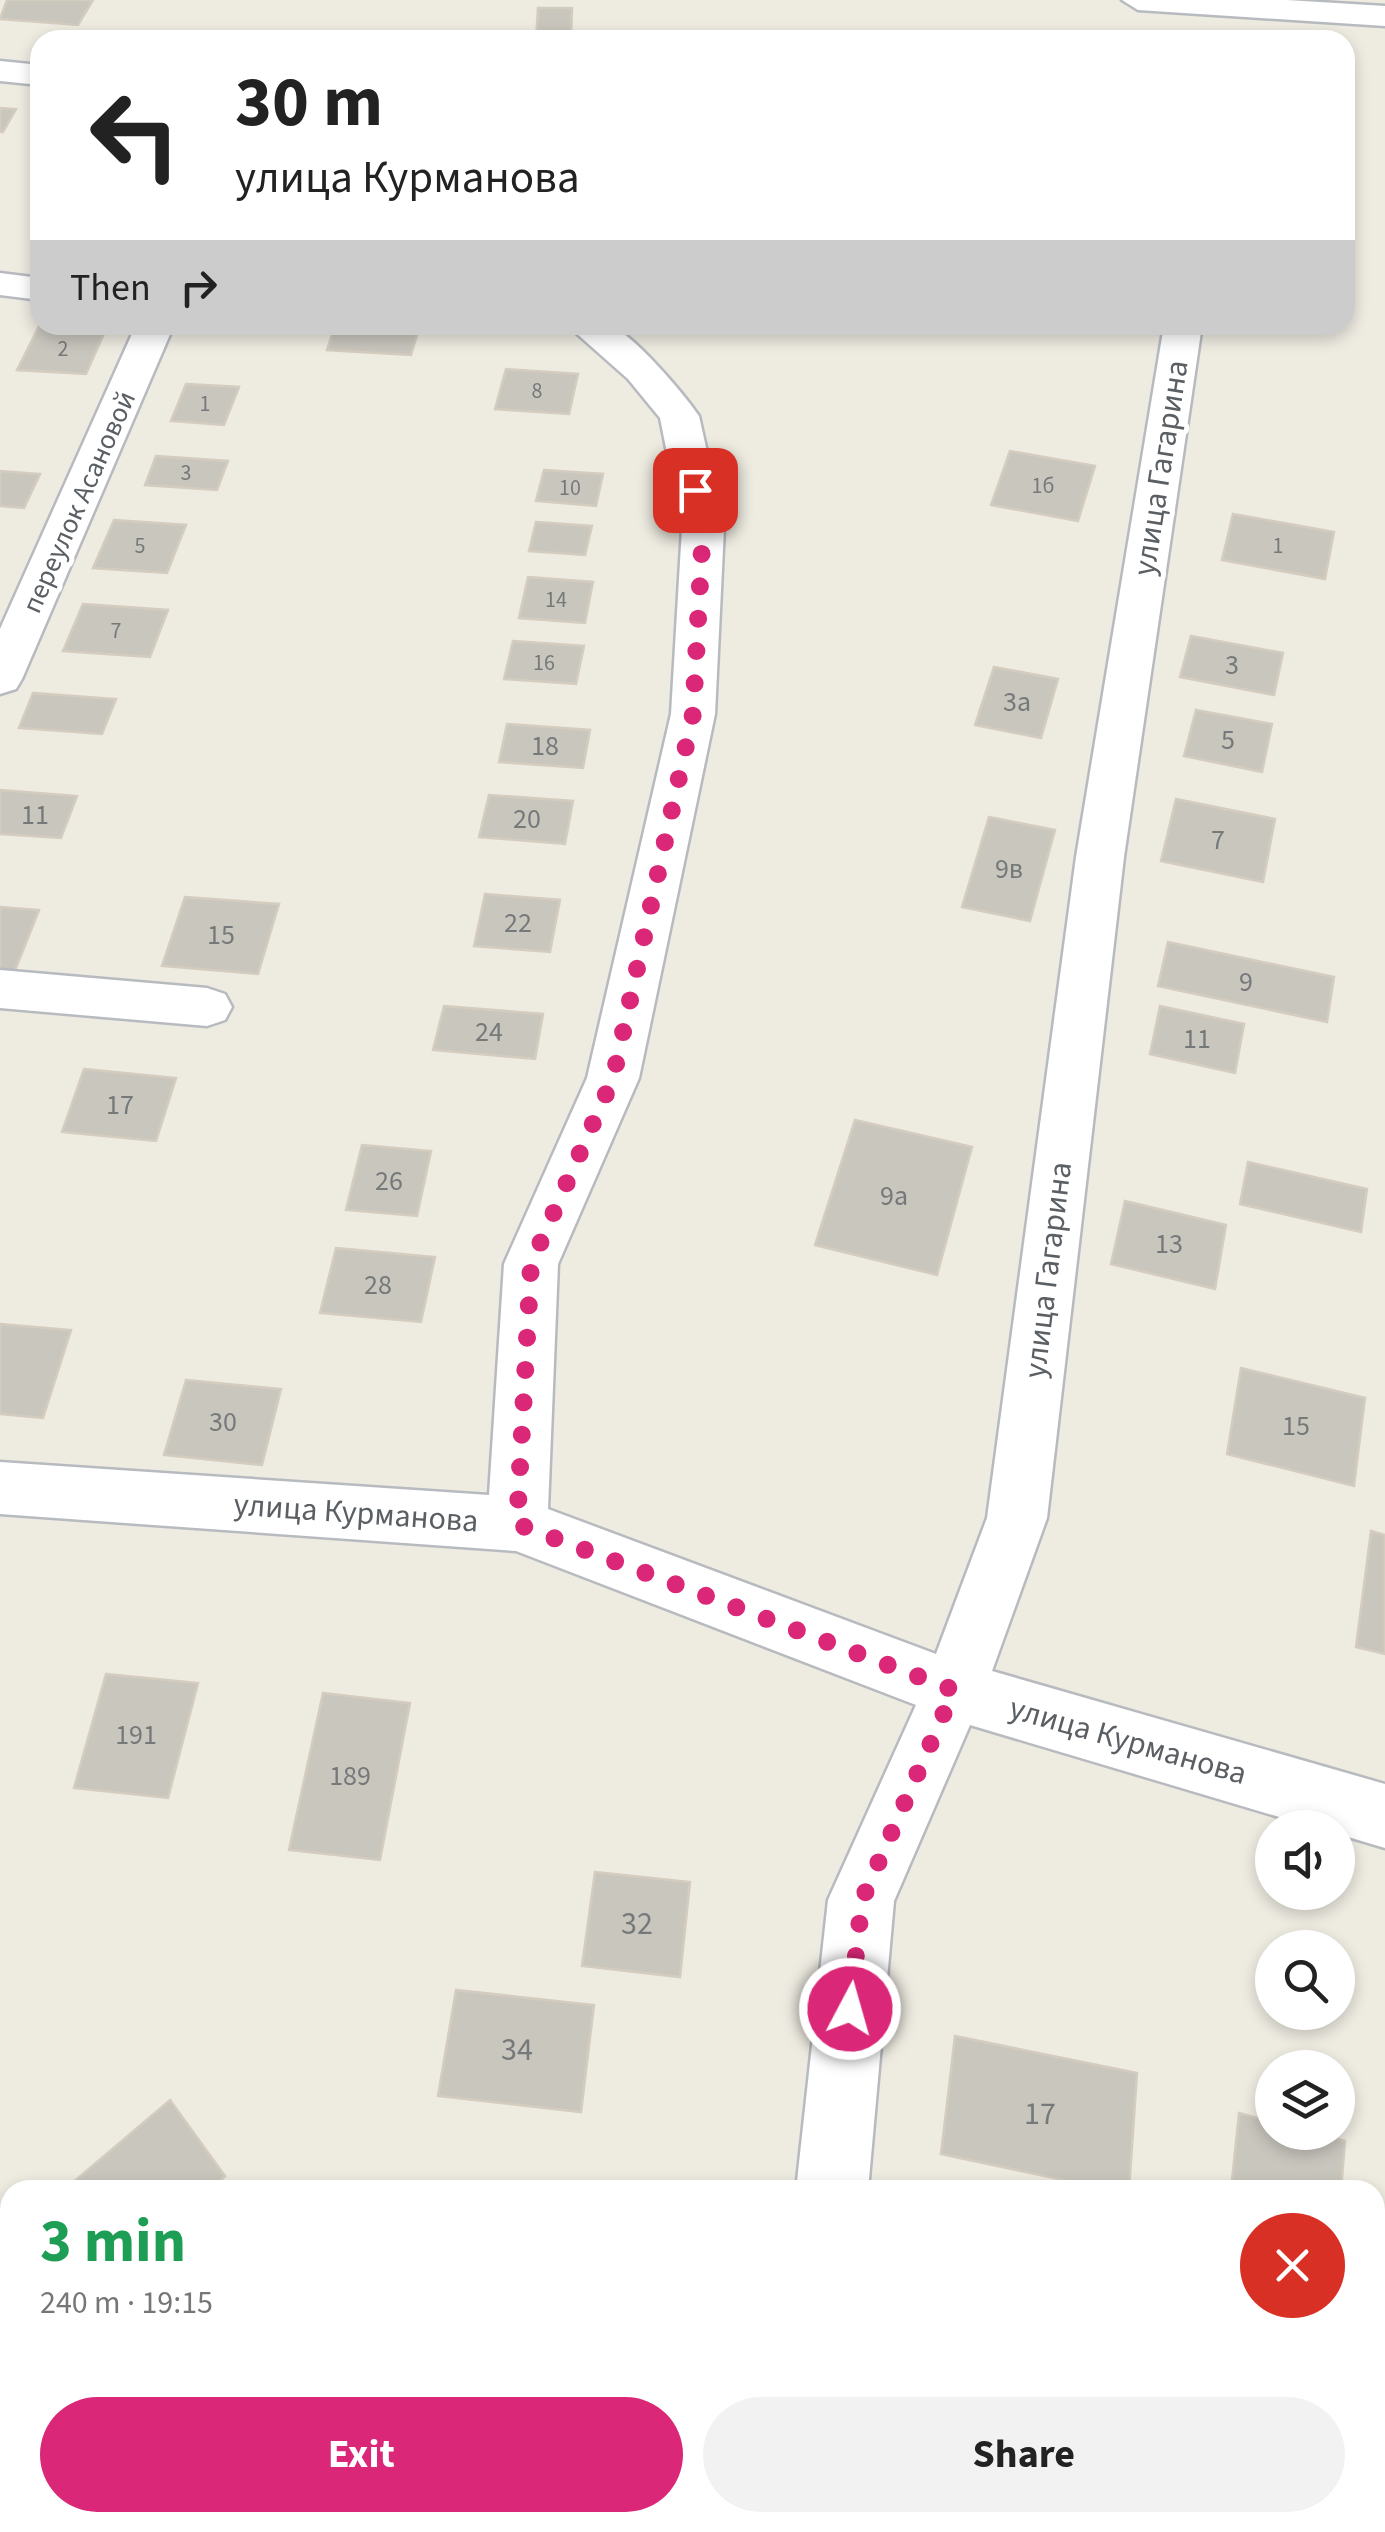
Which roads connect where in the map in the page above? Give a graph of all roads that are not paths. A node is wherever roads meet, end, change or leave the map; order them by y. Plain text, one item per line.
1 (1138, 0) edge
2 (1273, 4) edge
3 (1385, 16) edge
4 (1301, 30) edge
5 (0, 72) edge
6 (30, 74) edge
7 (0, 284) edge
8 (30, 288) edge
9 (151, 335) edge
10 (598, 335) edge
11 (1182, 335) edge
12 (0, 679) edge
13 (0, 989) edge
14 (207, 1007) dead end
15 (0, 1488) edge
16 (517, 1524) junction
17 (954, 1690) junction
18 (1385, 1816) edge
19 (833, 2180) edge

1 - 2 street
2 - 3 street
2 - 4 street
5 - 6 street
7 - 8 street
9 - 12 street, переулок Асановой
10 - 16 street
11 - 17 street, улица Гагарина
13 - 14 street
15 - 16 street, улица Курманова
16 - 17 street, улица Курманова
17 - 18 street, улица Курманова
17 - 19 street, улица Гагарина

